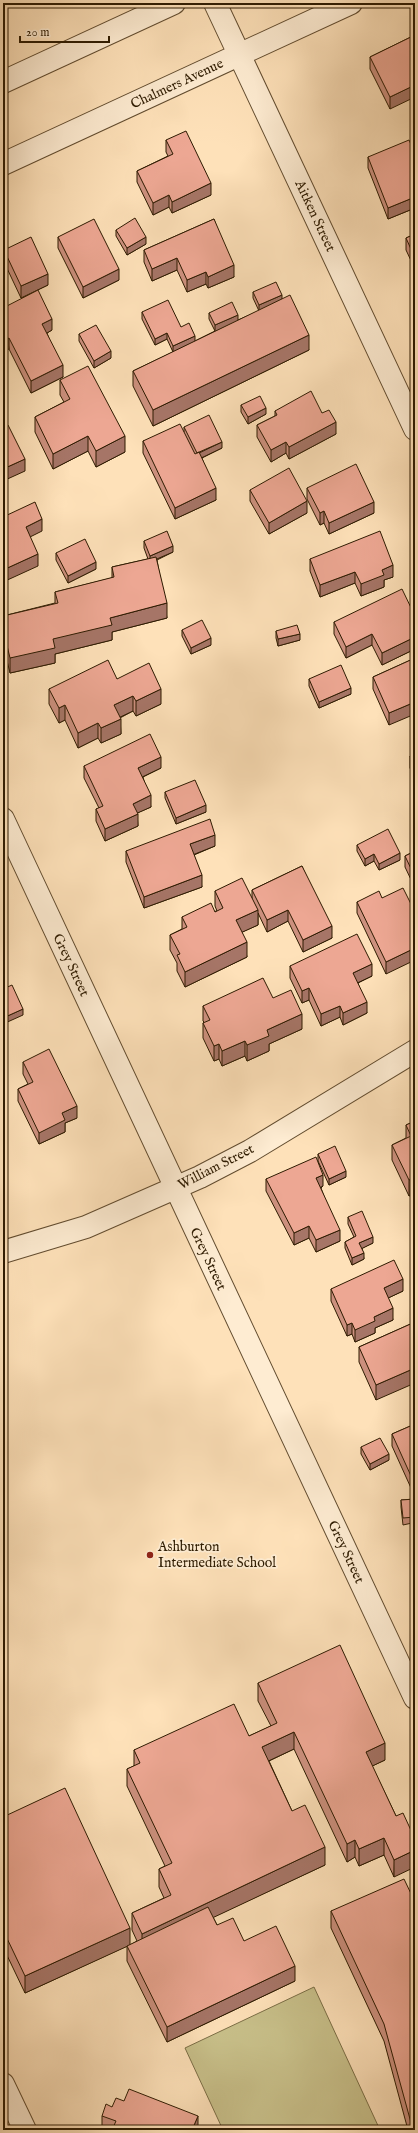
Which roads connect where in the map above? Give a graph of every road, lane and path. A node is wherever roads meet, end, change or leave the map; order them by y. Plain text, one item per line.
1 (174, 3) edge
2 (215, 3) edge
3 (351, 3) edge
4 (240, 55) junction
5 (3, 82) edge
6 (3, 164) edge
7 (415, 429) edge
8 (3, 819) edge
9 (415, 1050) edge
10 (175, 1188) junction
11 (3, 1252) edge
12 (415, 1698) edge
13 (3, 2084) edge
14 (25, 2130) edge

1 - 5 street
2 - 4 street, Aitken Street
3 - 4 street, Chalmers Avenue
4 - 6 street, Chalmers Avenue
4 - 7 street, Aitken Street
8 - 10 street, Grey Street
9 - 10 street, William Street
10 - 11 street, William Street
10 - 12 street, Grey Street
13 - 14 street

